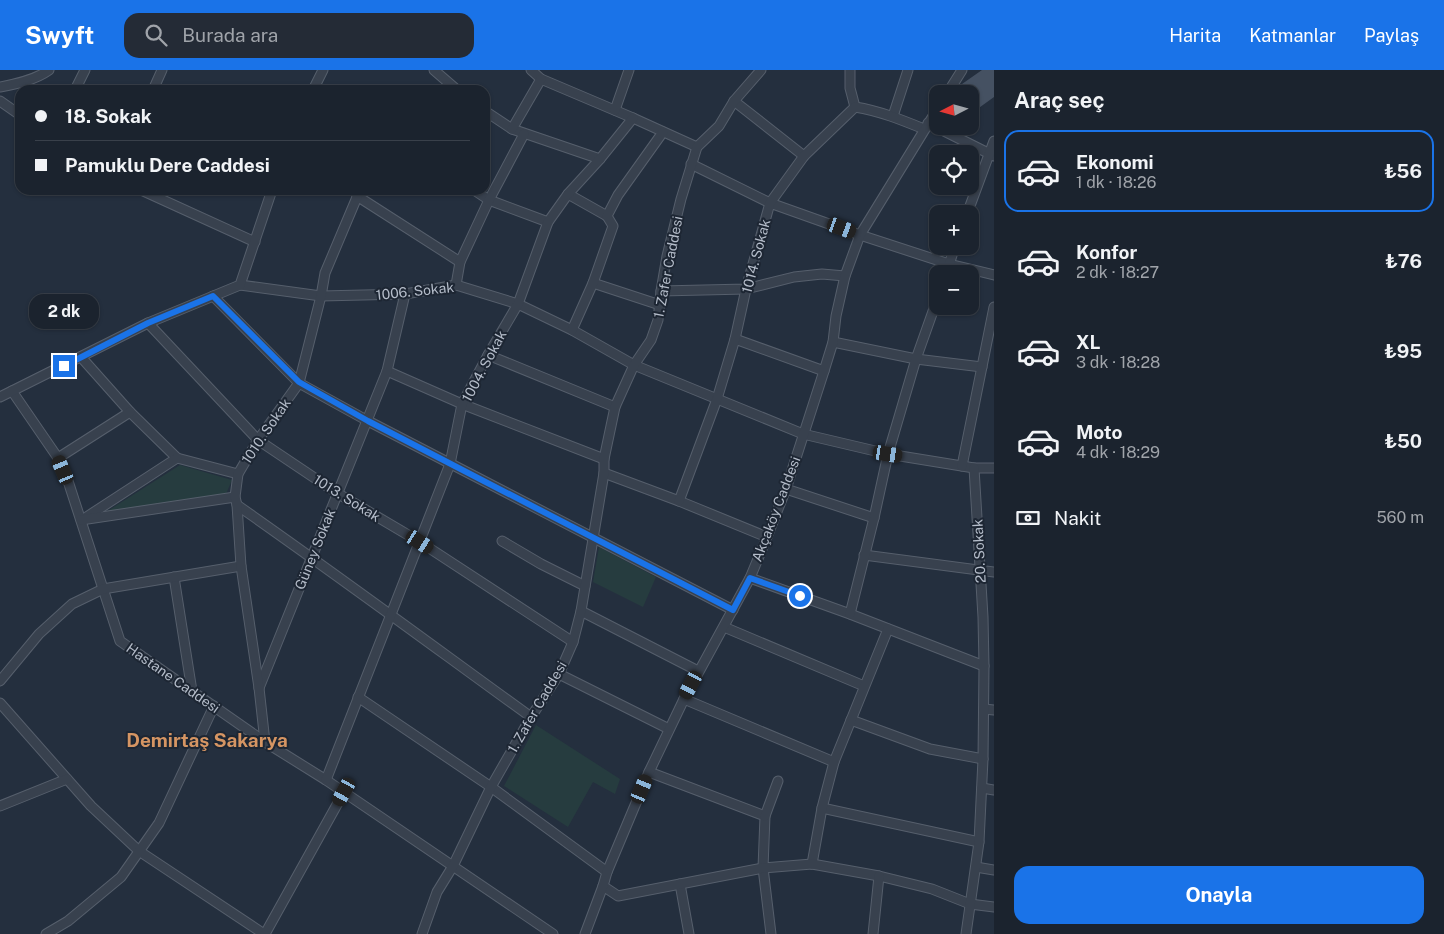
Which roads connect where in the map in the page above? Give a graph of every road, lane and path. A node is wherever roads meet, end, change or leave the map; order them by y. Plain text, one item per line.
1 (49, 70) edge
2 (85, 70) edge
3 (162, 70) edge
4 (323, 70) edge
5 (434, 70) edge
6 (530, 70) edge
7 (629, 70) edge
8 (760, 70) edge
9 (850, 70) edge
10 (908, 70) edge
11 (962, 70) edge
12 (541, 79) junction
13 (78, 85) edge
14 (155, 85) edge
15 (315, 85) edge
16 (451, 85) edge
17 (952, 85) edge
18 (0, 87) edge
19 (0, 101) edge
20 (734, 101) junction
21 (856, 108) junction
22 (615, 110) junction
23 (15, 112) edge
24 (490, 114) edge
25 (893, 116) junction
26 (634, 118) junction
27 (929, 122) edge
28 (926, 126) junction
29 (512, 129) junction
30 (664, 132) junction
31 (524, 134) junction
32 (994, 140) edge
33 (697, 148) junction
34 (992, 155) edge
35 (804, 156) junction
36 (600, 159) junction
37 (691, 164) junction
38 (568, 194) junction
39 (152, 195) edge
40 (270, 195) edge
41 (358, 195) edge
42 (362, 195) edge
43 (482, 195) edge
44 (489, 200) junction
45 (770, 203) junction
46 (971, 205) edge
47 (607, 216) junction
48 (548, 222) junction
49 (860, 235) junction
50 (255, 242) junction
51 (952, 255) edge
52 (460, 262) junction
53 (949, 264) junction
54 (994, 274) edge
55 (845, 276) junction
56 (593, 283) junction
57 (240, 285) junction
58 (456, 285) junction
59 (746, 289) junction
60 (661, 291) junction
61 (405, 294) junction
62 (213, 296) junction
63 (321, 296) junction
64 (518, 304) junction
65 (660, 305) junction
66 (994, 307) edge
67 (932, 315) edge
68 (148, 323) junction
69 (572, 330) junction
70 (735, 339) junction
71 (833, 342) junction
72 (488, 355) junction
73 (81, 357) junction
74 (916, 359) junction
75 (634, 364) junction
76 (982, 367) junction
77 (387, 371) junction
78 (824, 371) junction
79 (299, 382) junction
80 (12, 391) junction
81 (0, 396) edge
82 (717, 399) junction
83 (462, 404) junction
84 (616, 407) junction
85 (130, 412) junction
86 (368, 421) junction
87 (803, 434) junction
88 (258, 440) junction
89 (888, 454) junction
90 (58, 458) junction
91 (177, 458) junction
92 (604, 459) junction
93 (450, 464) junction
94 (962, 466) junction
95 (974, 468) junction
96 (994, 468) edge
97 (604, 473) junction
98 (238, 474) junction
99 (786, 489) junction
100 (337, 494) junction
101 (679, 500) junction
102 (236, 501) junction
103 (874, 518) junction
104 (81, 520) junction
105 (767, 537) junction
106 (594, 538) junction
107 (502, 540) dead end
108 (420, 542) junction
109 (864, 556) junction
110 (312, 557) junction
111 (241, 566) junction
112 (980, 571) junction
113 (994, 572) edge
114 (174, 577) junction
115 (750, 578) junction
116 (586, 586) junction
117 (103, 589) junction
118 (733, 610) junction
119 (581, 611) junction
120 (850, 614) junction
121 (390, 616) junction
122 (983, 617) junction
123 (994, 618) edge
124 (724, 627) junction
125 (888, 629) junction
126 (573, 642) junction
127 (984, 666) junction
128 (698, 671) junction
129 (559, 674) junction
130 (0, 681) edge
131 (864, 686) junction
132 (259, 688) junction
133 (192, 691) junction
134 (358, 698) junction
135 (684, 699) junction
136 (0, 703) edge
137 (214, 706) junction
138 (984, 709) junction
139 (994, 710) edge
140 (531, 717) junction
141 (851, 720) junction
142 (669, 729) junction
143 (265, 742) junction
144 (983, 759) junction
145 (834, 762) junction
146 (649, 772) junction
147 (67, 779) junction
148 (326, 780) junction
149 (778, 781) dead end
150 (491, 786) junction
151 (982, 788) junction
152 (994, 790) edge
153 (344, 792) junction
154 (0, 806) edge
155 (822, 808) junction
156 (765, 816) junction
157 (979, 842) junction
158 (139, 851) junction
159 (812, 864) junction
160 (453, 866) junction
161 (976, 867) junction
162 (763, 868) junction
163 (994, 870) edge
164 (607, 872) junction
165 (879, 876) junction
166 (680, 884) junction
167 (603, 886) junction
168 (970, 904) junction
169 (994, 907) edge
170 (46, 934) edge
171 (265, 934) edge
172 (422, 934) edge
173 (553, 934) edge
174 (584, 934) edge
175 (689, 934) edge
176 (771, 934) edge
177 (873, 934) edge
178 (966, 934) edge

1 - 18 street
2 - 13 street
3 - 14 street
4 - 15 street
5 - 16 street
6 - 12 street
7 - 22 street
8 - 20 street, 1. Zafer Caddesi
9 - 21 street
10 - 25 street
11 - 17 street
12 - 22 street
12 - 29 street
19 - 23 street
20 - 33 street, 1. Zafer Caddesi
20 - 35 street
21 - 25 street
21 - 35 street, 1014. Sokak
22 - 26 street
24 - 29 street
25 - 28 street
26 - 30 street
26 - 36 street, 1004. Sokak
27 - 28 street, Akçaköy Caddesi
28 - 34 street
28 - 49 street, Akçaköy Caddesi
29 - 31 street
30 - 33 street
30 - 47 street
31 - 36 street
31 - 44 street
32 - 34 street
33 - 37 street, 1. Zafer Caddesi
34 - 46 street
35 - 45 street, 1014. Sokak
36 - 38 street, 1004. Sokak
37 - 45 street
37 - 60 street, 1. Zafer Caddesi
38 - 47 street
38 - 48 street, 1004. Sokak
39 - 50 street
40 - 50 street
41 - 63 street, 1010. Sokak
42 - 52 street
43 - 44 street
44 - 48 street
44 - 52 street
45 - 49 street
45 - 59 street, 1014. Sokak
47 - 56 street
48 - 64 street, 1004. Sokak
49 - 53 street
49 - 55 street, Akçaköy Caddesi
50 - 57 street
51 - 53 street
52 - 58 street
53 - 54 street
55 - 59 street
55 - 71 street, Akçaköy Caddesi
56 - 65 street
56 - 69 street
57 - 62 street
57 - 63 street, 1006. Sokak
58 - 61 street, 1006. Sokak
58 - 64 street, 1006. Sokak
59 - 60 street
59 - 70 street, 1014. Sokak
60 - 65 street, 1. Zafer Caddesi
61 - 63 street, 1006. Sokak
61 - 77 street, Güney Sokak
62 - 68 street
62 - 79 street
63 - 79 street, 1010. Sokak
64 - 69 street, 1006. Sokak
64 - 72 street, 1004. Sokak
65 - 75 street, 1. Zafer Caddesi
66 - 76 street
67 - 74 street
68 - 73 street
68 - 88 street, 1013. Sokak
69 - 75 street, 1006. Sokak
70 - 78 street
70 - 82 street, 1014. Sokak
71 - 74 street
71 - 78 street, Akçaköy Caddesi
72 - 83 street, 1004. Sokak
72 - 84 street
73 - 80 street
73 - 85 street
74 - 76 street
74 - 89 street
75 - 82 street, 1006. Sokak
75 - 84 street, 1. Zafer Caddesi
76 - 94 street
77 - 83 street
77 - 86 street, Güney Sokak
78 - 87 street, Akçaköy Caddesi
79 - 86 street
79 - 88 street, 1010. Sokak
80 - 81 street
80 - 90 street, Hastane Caddesi
82 - 87 street, 1006. Sokak
82 - 101 street, 1014. Sokak
83 - 92 street
83 - 93 street, 1004. Sokak
84 - 92 street, 1. Zafer Caddesi
85 - 90 street
85 - 91 street
86 - 93 street
86 - 100 street, Güney Sokak
87 - 89 street, 1006. Sokak
87 - 99 street, Akçaköy Caddesi
88 - 98 street, 1010. Sokak
88 - 100 street, 1013. Sokak
89 - 94 street, 1006. Sokak
89 - 103 street
90 - 104 street, Hastane Caddesi
91 - 98 street
91 - 104 street
92 - 97 street, 1. Zafer Caddesi
93 - 106 street
93 - 108 street, 1004. Sokak
94 - 95 street, 1006. Sokak
95 - 96 street, 1006. Sokak
95 - 112 street, 20. Sokak
97 - 101 street
97 - 106 street, 1. Zafer Caddesi
98 - 102 street, 1010. Sokak
99 - 103 street
99 - 105 street, Akçaköy Caddesi
100 - 108 street, 1013. Sokak
100 - 110 street, Güney Sokak
101 - 105 street
102 - 104 street
102 - 110 street
102 - 111 street, 1010. Sokak
103 - 109 street
104 - 117 street, Hastane Caddesi
105 - 115 street, Akçaköy Caddesi
106 - 116 street, 1. Zafer Caddesi
106 - 118 street
107 - 116 street
108 - 121 street, 1004. Sokak
108 - 126 street, 1013. Sokak
109 - 112 street
109 - 120 street
110 - 121 street
110 - 132 street, Güney Sokak
111 - 114 street
111 - 132 street, 1010. Sokak
112 - 113 street
112 - 122 street, 20. Sokak
114 - 117 street
114 - 133 street
115 - 118 street, Akçaköy Caddesi
115 - 120 street
116 - 119 street, 1. Zafer Caddesi
117 - 130 street
117 - 133 street, Hastane Caddesi
118 - 124 street, Akçaköy Caddesi
119 - 126 street, 1. Zafer Caddesi
119 - 128 street
120 - 125 street
121 - 134 street, 1004. Sokak
121 - 140 street
122 - 123 street
122 - 127 street, 20. Sokak
124 - 128 street, Akçaköy Caddesi
124 - 131 street
125 - 127 street
125 - 131 street
126 - 129 street, 1. Zafer Caddesi
127 - 138 street, 20. Sokak
128 - 135 street, Akçaköy Caddesi
129 - 140 street, 1. Zafer Caddesi
129 - 142 street
131 - 141 street
132 - 143 street, 1010. Sokak
133 - 137 street, Hastane Caddesi
134 - 148 street, 1004. Sokak
134 - 150 street
135 - 142 street, Akçaköy Caddesi
135 - 145 street
136 - 147 street
137 - 143 street, Hastane Caddesi
137 - 158 street
138 - 139 street
138 - 144 street, 20. Sokak
140 - 150 street, 1. Zafer Caddesi
141 - 144 street
141 - 145 street
142 - 146 street, Akçaköy Caddesi
143 - 148 street, Hastane Caddesi
144 - 151 street, 20. Sokak
145 - 155 street
146 - 156 street
146 - 164 street, Akçaköy Caddesi
147 - 154 street
147 - 158 street
148 - 153 street, Hastane Caddesi
149 - 156 street
150 - 160 street, 1. Zafer Caddesi
150 - 164 street
151 - 152 street
151 - 157 street, 20. Sokak
153 - 160 street, Hastane Caddesi
153 - 171 street
155 - 157 street
155 - 159 street
156 - 162 street
157 - 161 street, 20. Sokak
158 - 170 street
158 - 171 street
159 - 162 street
159 - 165 street
160 - 172 street, 1. Zafer Caddesi
160 - 173 street, Hastane Caddesi
161 - 163 street
161 - 168 street, 20. Sokak
162 - 166 street
162 - 176 street
164 - 167 street, Akçaköy Caddesi
165 - 168 street
165 - 177 street
166 - 167 street
166 - 175 street
167 - 174 street, Akçaköy Caddesi
168 - 169 street
168 - 178 street, 20. Sokak

